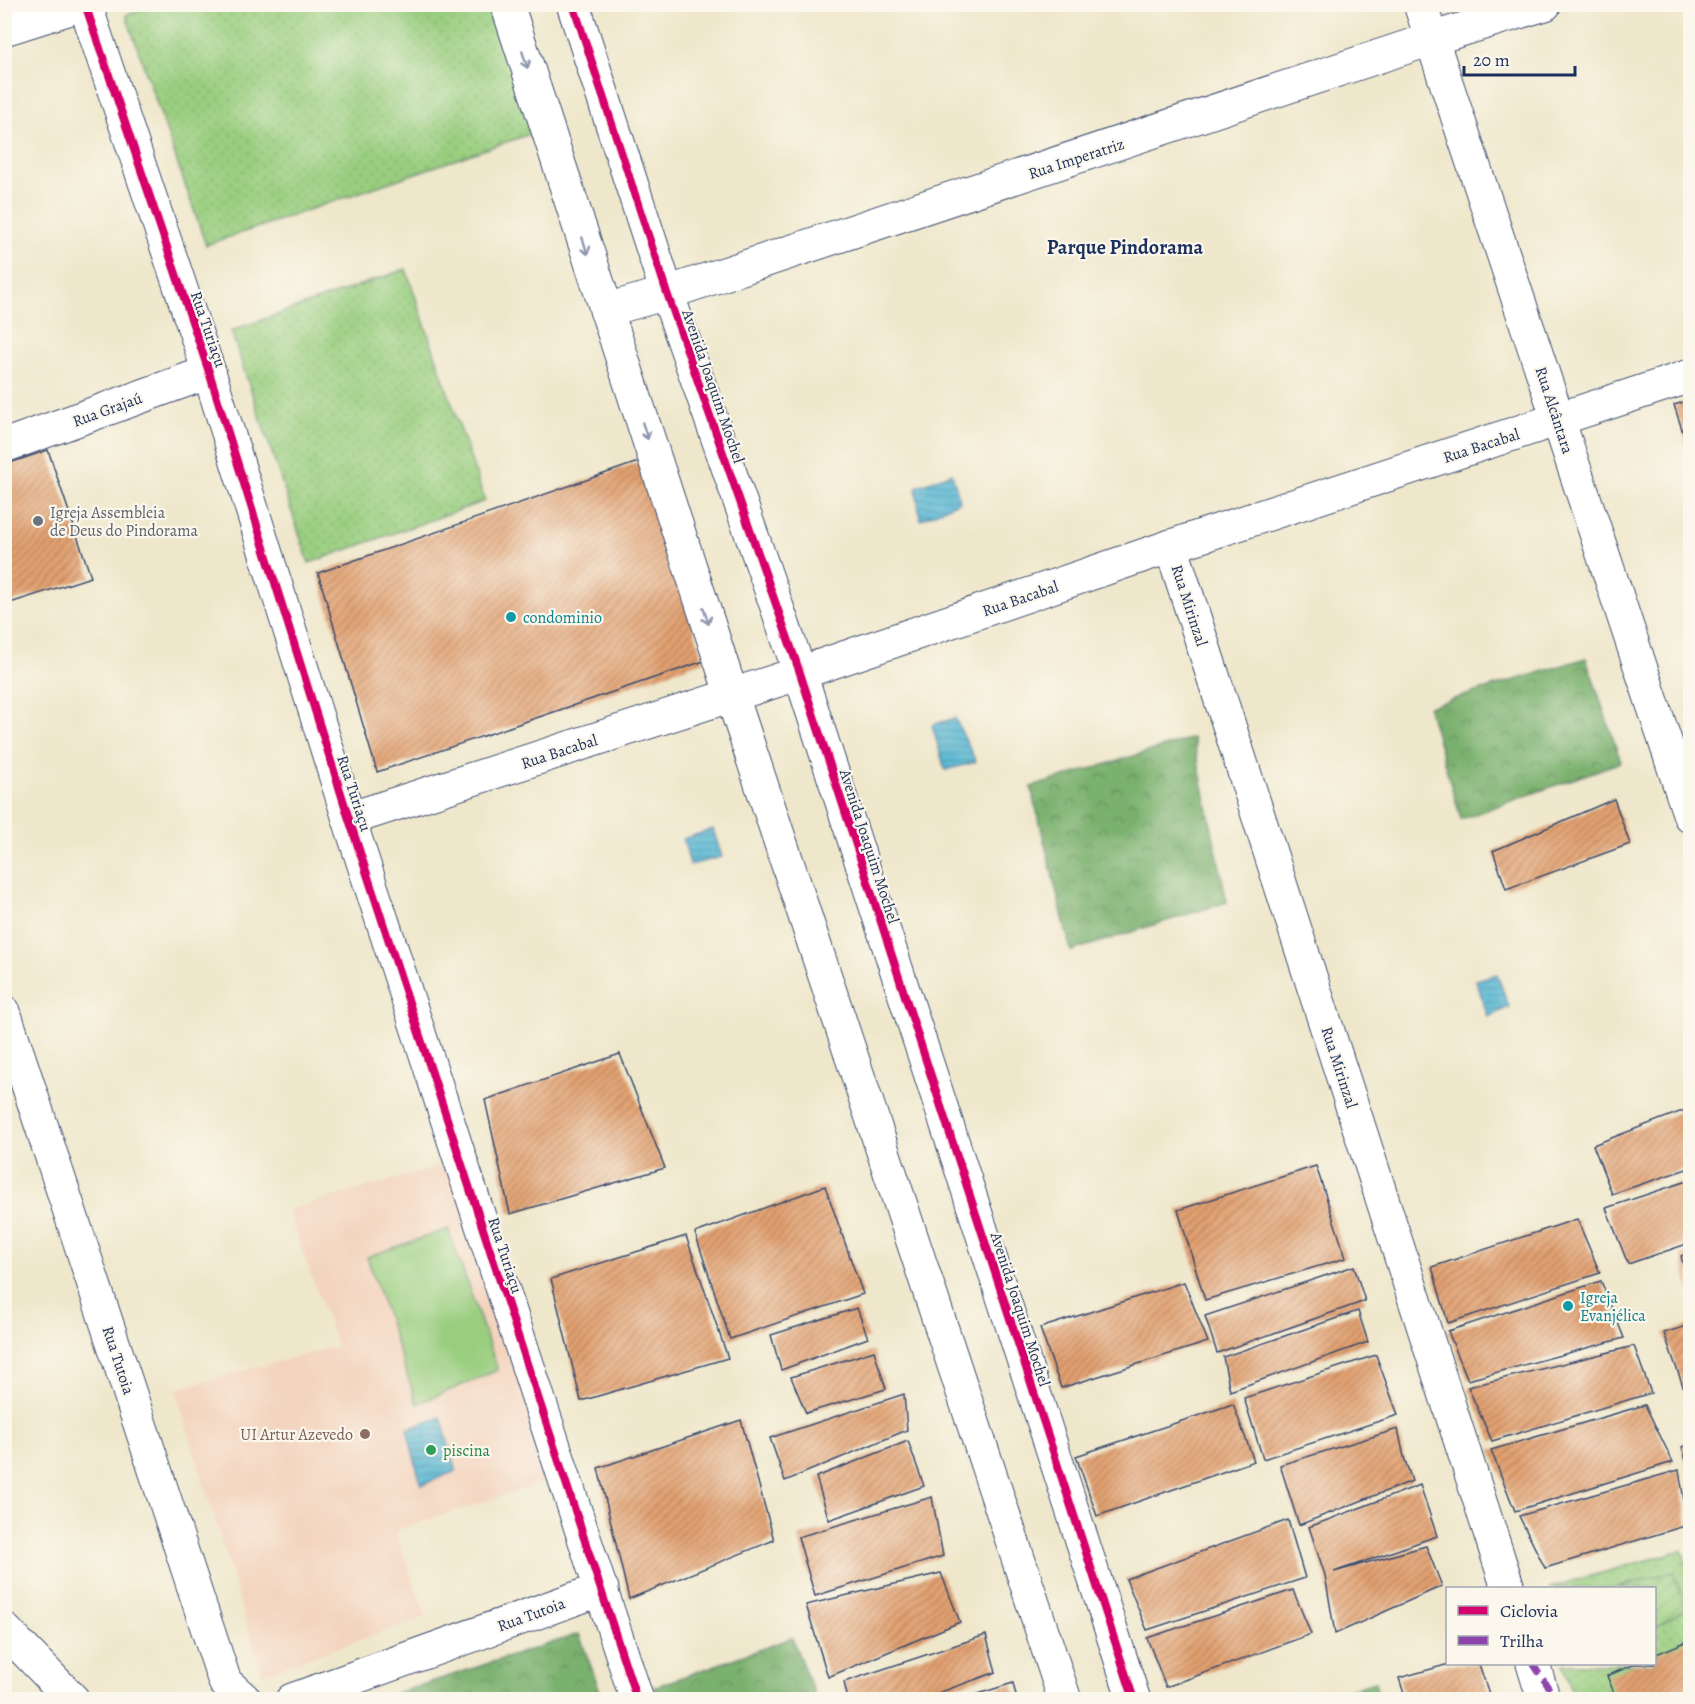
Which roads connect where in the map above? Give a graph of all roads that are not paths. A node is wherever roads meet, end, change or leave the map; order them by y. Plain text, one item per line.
1 (84, 4) edge
2 (507, 4) edge
3 (573, 4) edge
4 (1420, 4) edge
5 (1545, 4) edge
6 (4, 29) edge
7 (1431, 39) junction
8 (667, 293) junction
9 (606, 310) junction
10 (209, 372) junction
11 (1690, 376) edge
12 (1558, 420) junction
13 (4, 446) edge
14 (1171, 546) junction
15 (800, 673) junction
16 (732, 696) junction
17 (1685, 784) edge
18 (1690, 816) edge
19 (349, 819) junction
20 (4, 1012) edge
21 (1508, 1587) edge
22 (602, 1589) junction
23 (4, 1629) edge
24 (1533, 1665) edge
25 (73, 1700) edge
26 (245, 1700) edge
27 (292, 1700) edge
28 (637, 1700) edge
29 (1065, 1700) edge
30 (1134, 1700) edge
31 (1544, 1700) edge

1 - 6 street
1 - 10 street, Rua Turiaçu
2 -> 9 street
3 - 8 street, Avenida Joaquim Mochel
4 - 7 street, Rua Alcântara
5 - 7 street, Rua Imperatriz
7 - 8 street, Rua Imperatriz
7 - 12 street, Rua Alcântara
8 - 9 street, Rua Imperatriz
8 - 15 street, Avenida Joaquim Mochel
9 -> 16 street
10 - 13 street, Rua Grajaú
10 - 19 street, Rua Turiaçu
11 - 12 street, Rua Bacabal
12 - 14 street, Rua Bacabal
12 - 17 street, Rua Alcântara
14 - 15 street, Rua Bacabal
14 - 21 street, Rua Mirinzal
15 - 16 street, Rua Bacabal
15 - 30 street, Avenida Joaquim Mochel
16 - 19 street, Rua Bacabal
16 - 29 street
17 - 18 street, Rua Alcântara
19 - 22 street, Rua Turiaçu
20 - 26 street, Rua Tutoia
22 - 27 street, Rua Tutoia
22 - 28 street, Rua Turiaçu
23 - 25 street
24 - 31 street

